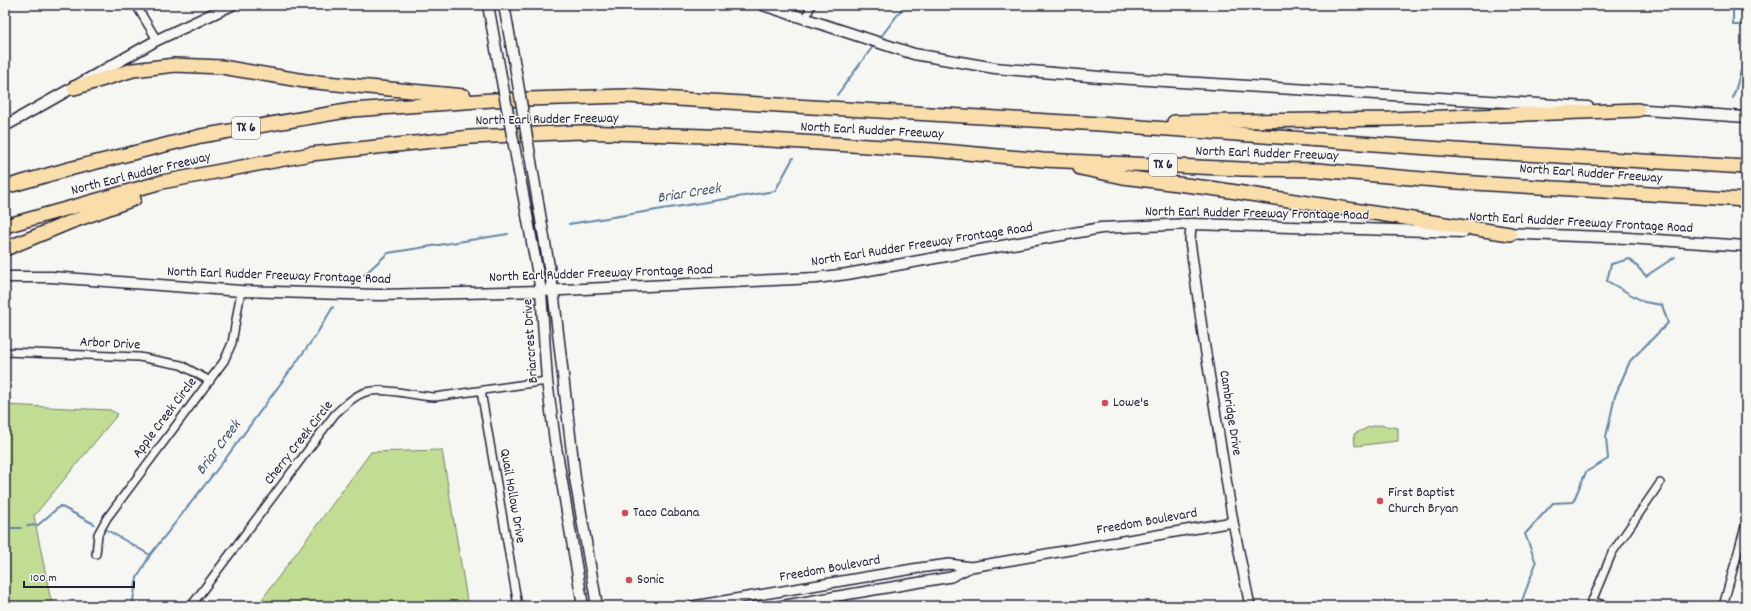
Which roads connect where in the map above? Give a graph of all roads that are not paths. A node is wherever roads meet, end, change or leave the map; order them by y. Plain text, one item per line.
1 (136, 5) edge
2 (232, 5) edge
3 (488, 5) edge
4 (504, 5) edge
5 (763, 5) edge
6 (811, 5) edge
7 (806, 18) junction
8 (156, 40) junction
9 (74, 88) junction
10 (492, 100) junction
11 (1638, 110) junction
12 (1746, 117) edge
13 (1100, 124) junction
14 (5, 126) edge
15 (1043, 160) junction
16 (1746, 167) edge
17 (232, 169) junction
18 (5, 187) edge
19 (1746, 200) edge
20 (1191, 224) junction
21 (5, 226) edge
22 (1510, 234) junction
23 (1746, 246) edge
24 (5, 249) edge
25 (5, 277) edge
26 (553, 290) junction
27 (241, 291) junction
28 (541, 291) junction
29 (5, 352) edge
30 (210, 381) junction
31 (547, 381) junction
32 (482, 391) junction
33 (1660, 483) dead end
34 (1233, 522) junction
35 (1746, 522) edge
36 (96, 554) dead end
37 (971, 567) junction
38 (868, 577) junction
39 (793, 590) junction
40 (870, 591) junction
41 (730, 603) edge
42 (796, 603) junction
43 (1590, 603) edge
44 (191, 606) edge
45 (518, 606) edge
46 (583, 606) edge
47 (596, 606) edge
48 (693, 606) edge
49 (779, 606) edge
50 (1250, 606) edge
51 (1608, 606) edge
52 (1723, 606) edge

1 - 8 street
2 - 8 main road
3 - 28 main road, Briarcrest Drive, bridge
4 - 26 main road, Briarcrest Drive, bridge
5 - 7 main road
6 - 7 street
7 - 11 main road
8 - 9 main road
9 - 10 highway
9 - 14 main road
10 - 13 highway, North Earl Rudder Freeway / TX 6
10 - 18 highway, North Earl Rudder Freeway / TX 6
11 - 12 main road
11 - 13 highway
13 - 16 highway, North Earl Rudder Freeway / TX 6
15 - 17 highway, North Earl Rudder Freeway / TX 6
15 - 19 highway, North Earl Rudder Freeway / TX 6
15 - 22 highway
17 - 21 highway, North Earl Rudder Freeway / TX 6
17 - 24 highway
20 - 22 main road, North Earl Rudder Freeway Frontage Road
20 - 26 main road, North Earl Rudder Freeway Frontage Road
20 - 34 street, Cambridge Drive
22 - 23 main road, North Earl Rudder Freeway Frontage Road
25 - 27 main road, North Earl Rudder Freeway Frontage Road
26 - 28 main road, North Earl Rudder Freeway Frontage Road
26 - 47 main road, Briarcrest Drive
27 - 28 main road, North Earl Rudder Freeway Frontage Road
27 - 30 street, Apple Creek Circle
28 - 31 main road, Briarcrest Drive
29 - 30 street, Arbor Drive
30 - 36 street, Apple Creek Circle
31 - 32 street, Cherry Creek Circle
31 - 46 main road, Briarcrest Drive
32 - 44 street, Cherry Creek Circle
32 - 45 street, Quail Hollow Drive
33 - 43 street
34 - 37 street, Freedom Boulevard
34 - 50 street, Cambridge Drive
35 - 52 street
37 - 38 street, Freedom Boulevard
37 - 40 street, Freedom Boulevard
38 - 39 street, Freedom Boulevard
38 - 40 street
39 - 41 street, Freedom Boulevard
39 - 42 street
40 - 42 street, Freedom Boulevard
41 - 48 street, Freedom Boulevard
42 - 49 street, Freedom Boulevard
43 - 51 street

